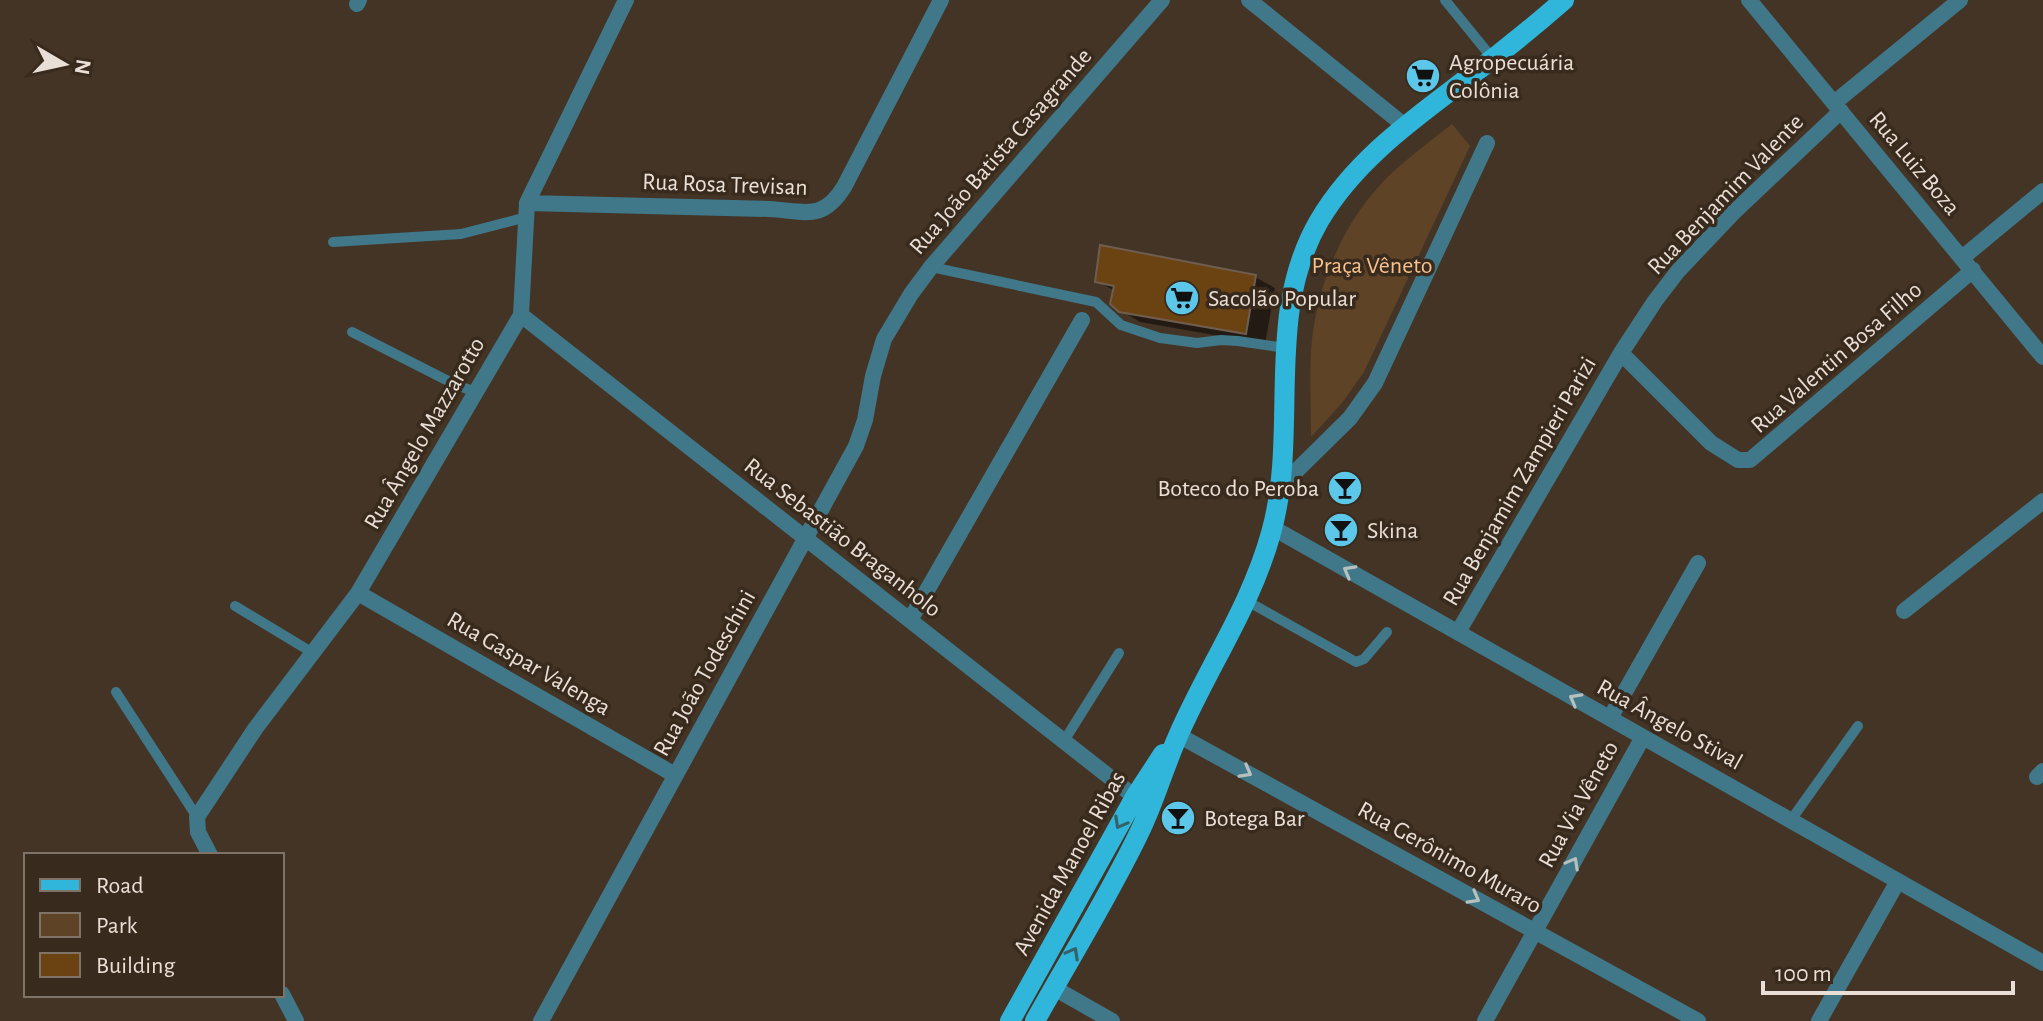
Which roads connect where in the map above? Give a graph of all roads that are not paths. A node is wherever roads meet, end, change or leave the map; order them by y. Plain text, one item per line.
1 (626, 0) edge
2 (941, 0) edge
3 (1162, 0) edge
4 (1249, 0) edge
5 (1445, 0) edge
6 (1564, 0) edge
7 (1749, 0) edge
8 (1960, 0) edge
9 (1493, 59) junction
10 (1838, 107) junction
11 (1405, 126) junction
12 (1487, 143) dead end
13 (2043, 191) edge
14 (527, 210) junction
15 (333, 242) dead end
16 (1967, 264) junction
17 (931, 267) junction
18 (1096, 302) junction
19 (521, 315) junction
20 (1082, 320) joint
21 (352, 332) dead end
22 (884, 339) joint
23 (1285, 348) junction
24 (1621, 353) junction
25 (2043, 357) edge
26 (476, 392) junction
27 (1281, 486) junction
28 (2043, 501) edge
29 (1273, 528) junction
30 (805, 538) junction
31 (1698, 563) dead end
32 (358, 593) junction
33 (1247, 601) junction
34 (235, 606) dead end
35 (1904, 611) dead end
36 (910, 620) junction
37 (1387, 632) dead end
38 (1458, 632) junction
39 (313, 653) junction
40 (1119, 653) dead end
41 (116, 692) dead end
42 (1610, 718) junction
43 (1858, 726) dead end
44 (1178, 735) junction
45 (1643, 737) junction
46 (1064, 741) junction
47 (675, 775) junction
48 (1135, 797) junction
49 (197, 817) junction
50 (1791, 820) junction
51 (209, 853) edge
52 (1898, 881) junction
53 (1535, 931) junction
54 (2043, 963) edge
55 (1054, 988) junction
56 (284, 997) edge
57 (296, 1021) edge
58 (541, 1021) edge
59 (1010, 1021) edge
60 (1035, 1021) edge
61 (1112, 1021) edge
62 (1485, 1021) edge
63 (1698, 1021) edge
64 (1819, 1021) edge

1 - 14 street, Rua Ângelo Mazzarotto
2 - 14 street, Rua Rosa Trevisan
3 - 17 street, Rua João Batista Casagrande
4 - 11 street
5 - 9 lane
6 - 9 main road, Avenida Manoel Ribas
7 - 10 street, Rua Luiz Boza
8 - 10 street, Rua Benjamim Valente
9 - 11 main road, Avenida Manoel Ribas
10 - 16 street, Rua Luiz Boza
10 - 24 street, Rua Benjamim Valente
11 - 23 main road, Avenida Manoel Ribas
12 - 27 street
13 - 16 street, Rua Valentin Bosa Filho
14 - 15 lane
14 - 19 street, Rua Ângelo Mazzarotto
16 - 24 street, Rua Valentin Bosa Filho
16 - 25 street, Rua Luiz Boza
17 - 18 lane
17 - 22 street, Rua João Batista Casagrande
18 - 20 lane
18 - 23 lane
19 - 26 street, Rua Ângelo Mazzarotto
19 - 30 street, Rua Sebastião Braganholo
20 - 36 street
21 - 26 lane
22 - 30 street, Rua João Todeschini
23 - 27 main road, Avenida Manoel Ribas
24 - 38 street, Rua Benjamim Zampieri Parizi
26 - 32 street, Rua Ângelo Mazzarotto
27 - 29 main road, Avenida Manoel Ribas
28 - 35 street
29 - 33 main road, Avenida Manoel Ribas
38 -> 29 street, Rua Ângelo Stival
30 - 36 street, Rua Sebastião Braganholo
30 - 47 street, Rua João Todeschini
31 - 42 street
32 - 39 street, Rua Ângelo Mazzarotto
32 - 47 street, Rua Gaspar Valenga
33 - 37 lane
33 - 44 main road, Avenida Manoel Ribas
34 - 39 lane
36 - 46 street, Rua Sebastião Braganholo
42 -> 38 street, Rua Ângelo Stival
39 - 49 street, Rua Ângelo Mazzarotto
40 - 46 lane
41 - 49 lane
42 - 45 street, Rua Ângelo Stival
43 - 50 lane
44 - 48 main road, Avenida Manoel Ribas
44 -> 53 street, Rua Gerônimo Muraro
55 -> 44 main road, Avenida Manoel Ribas
45 - 50 street, Rua Ângelo Stival
53 -> 45 street, Rua Via Vêneto
46 - 48 street, Rua Sebastião Braganholo
47 - 58 street, Rua João Todeschini
48 -> 59 main road, Avenida Manoel Ribas
49 - 51 street
50 - 52 street, Rua Ângelo Stival
52 - 54 street, Rua Ângelo Stival
52 - 64 street
53 - 62 street, Rua Via Vêneto
53 - 63 street, Rua Gerônimo Muraro
55 - 60 main road, Avenida Manoel Ribas
55 - 61 street
56 - 57 street

